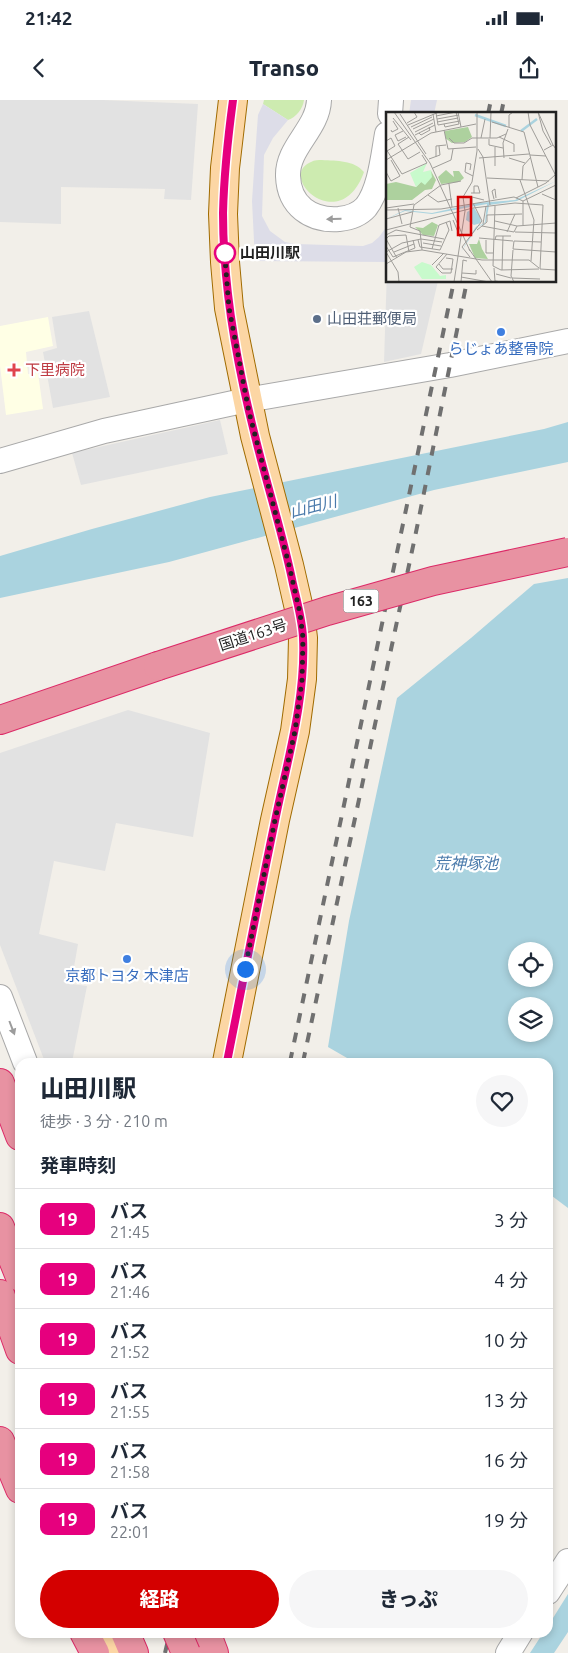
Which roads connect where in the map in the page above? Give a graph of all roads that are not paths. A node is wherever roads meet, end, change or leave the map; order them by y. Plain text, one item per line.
1 (233, 100) edge
2 (320, 100) edge
3 (386, 138) edge
4 (568, 341) edge
5 (247, 400) junction
6 (0, 461) edge
7 (568, 552) edge
8 (0, 720) edge
9 (0, 997) edge
10 (23, 1058) edge
11 (228, 1058) edge
12 (0, 1083) edge
13 (15, 1123) edge
14 (0, 1227) edge
15 (15, 1264) edge
16 (0, 1294) edge
17 (15, 1336) edge
18 (0, 1441) edge
19 (15, 1477) edge
20 (568, 1561) edge
21 (553, 1584) edge
22 (87, 1638) edge
23 (112, 1638) edge
24 (128, 1638) edge
25 (180, 1638) edge
26 (208, 1638) edge
27 (517, 1638) edge
28 (95, 1653) edge
29 (109, 1653) edge
30 (134, 1653) edge
31 (186, 1653) edge
32 (214, 1653) edge
33 (508, 1653) edge

1 - 5 main road
3 -> 2 street
4 - 5 street
5 - 6 street
5 - 11 main road
7 - 8 highway, 国道163号 / 163, bridge
9 -> 10 street
12 - 13 highway
14 - 15 highway
16 - 17 highway
18 - 19 highway
20 - 21 street
22 - 28 highway
23 - 29 main road
24 - 30 highway
25 - 31 highway, bridge
26 - 32 highway
27 - 33 street

